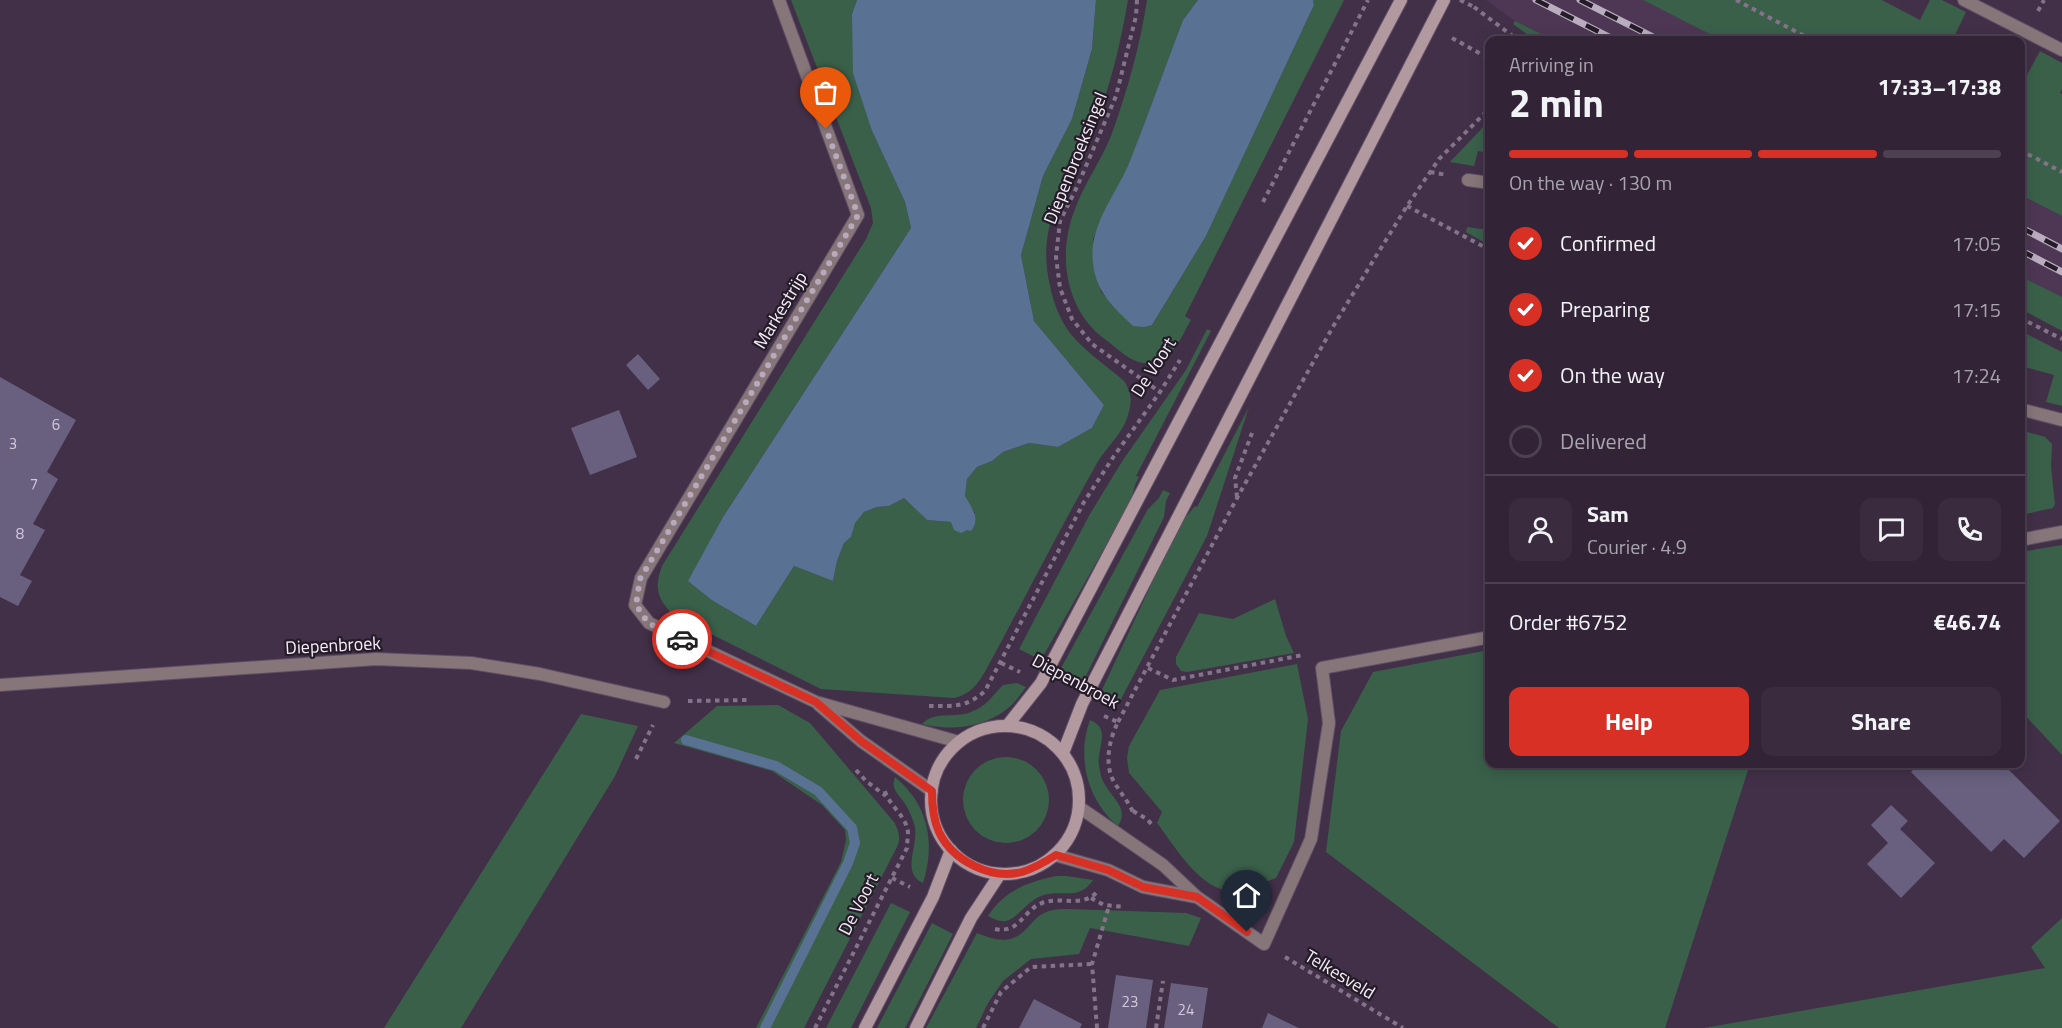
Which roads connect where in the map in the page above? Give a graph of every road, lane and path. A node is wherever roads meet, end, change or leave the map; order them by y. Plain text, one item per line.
1 (778, 0) edge
2 (1137, 0) edge
3 (1368, 0) edge
4 (1401, 0) edge
5 (1444, 0) edge
6 (1460, 0) edge
7 (1736, 0) edge
8 (1964, 0) edge
9 (1449, 36) dead end
10 (1513, 36) edge
11 (1804, 36) edge
12 (2062, 50) edge
13 (1485, 56) edge
14 (1485, 113) edge
15 (2025, 153) edge
16 (2062, 172) edge
17 (1468, 180) dead end
18 (1485, 182) edge
19 (1407, 206) junction
20 (1260, 209) dead end
21 (1485, 247) edge
22 (2025, 320) edge
23 (2062, 339) edge
24 (1184, 354) dead end
25 (1160, 392) junction
26 (2025, 410) edge
27 (2062, 420) edge
28 (2062, 532) edge
29 (2025, 539) edge
30 (1485, 638) edge
31 (1001, 663) junction
32 (1148, 668) junction
33 (1322, 668) junction
34 (1041, 683) junction
35 (0, 685) edge
36 (792, 691) junction
37 (664, 702) junction
38 (816, 702) junction
39 (1082, 704) junction
40 (927, 706) dead end
41 (1118, 722) junction
42 (1007, 726) junction
43 (959, 742) junction
44 (1063, 753) junction
45 (636, 759) dead end
46 (932, 791) junction
47 (886, 796) dead end
48 (1079, 807) junction
49 (1123, 839) junction
50 (951, 850) junction
51 (1056, 855) junction
52 (1108, 870) junction
53 (1000, 874) junction
54 (892, 878) junction
55 (933, 897) junction
56 (1197, 897) junction
57 (1109, 906) dead end
58 (972, 918) junction
59 (1264, 944) junction
60 (1092, 964) junction
61 (1162, 981) dead end
62 (986, 1027) edge
63 (815, 1028) edge
64 (865, 1028) edge
65 (916, 1028) edge
66 (1097, 1028) edge
67 (1156, 1028) edge
68 (1403, 1028) edge

1 - 36 street, Markestrijp
2 - 25 path, Diepenbroeksingel
3 - 20 path
4 - 34 street
5 - 39 street
6 - 10 path, bridge
7 - 11 path
8 - 12 street
9 - 13 path
14 - 19 path
15 - 16 path
17 - 18 street
19 - 21 path
19 - 32 path
22 - 23 path
24 - 25 path, De Voort
25 - 31 path, De Voort
26 - 27 street
28 - 29 street
30 - 33 street
31 - 34 path, Diepenbroek
31 - 40 path, De Voort
32 - 33 path
32 - 41 path
33 - 59 street
34 - 42 street
35 - 37 street, Diepenbroek
36 - 37 path
36 - 38 street
37 - 45 path
38 - 43 street
38 - 46 street
39 - 41 path, Diepenbroek
39 - 44 street
41 - 49 path, Diepenbroek
42 - 43 street
42 - 44 street
43 - 46 street
44 - 48 street
46 - 50 street
47 - 54 path, De Voort
48 - 49 street
48 - 51 street
49 - 56 street
50 - 53 street
50 - 55 street
51 - 52 street
51 - 53 street
52 - 56 street
52 - 58 path
53 - 58 street
54 - 55 path
54 - 63 path, De Voort
55 - 64 street
56 - 59 street
57 - 60 path
58 - 65 street
59 - 68 path, Telkesveld
60 - 62 path
60 - 66 path
61 - 67 path

